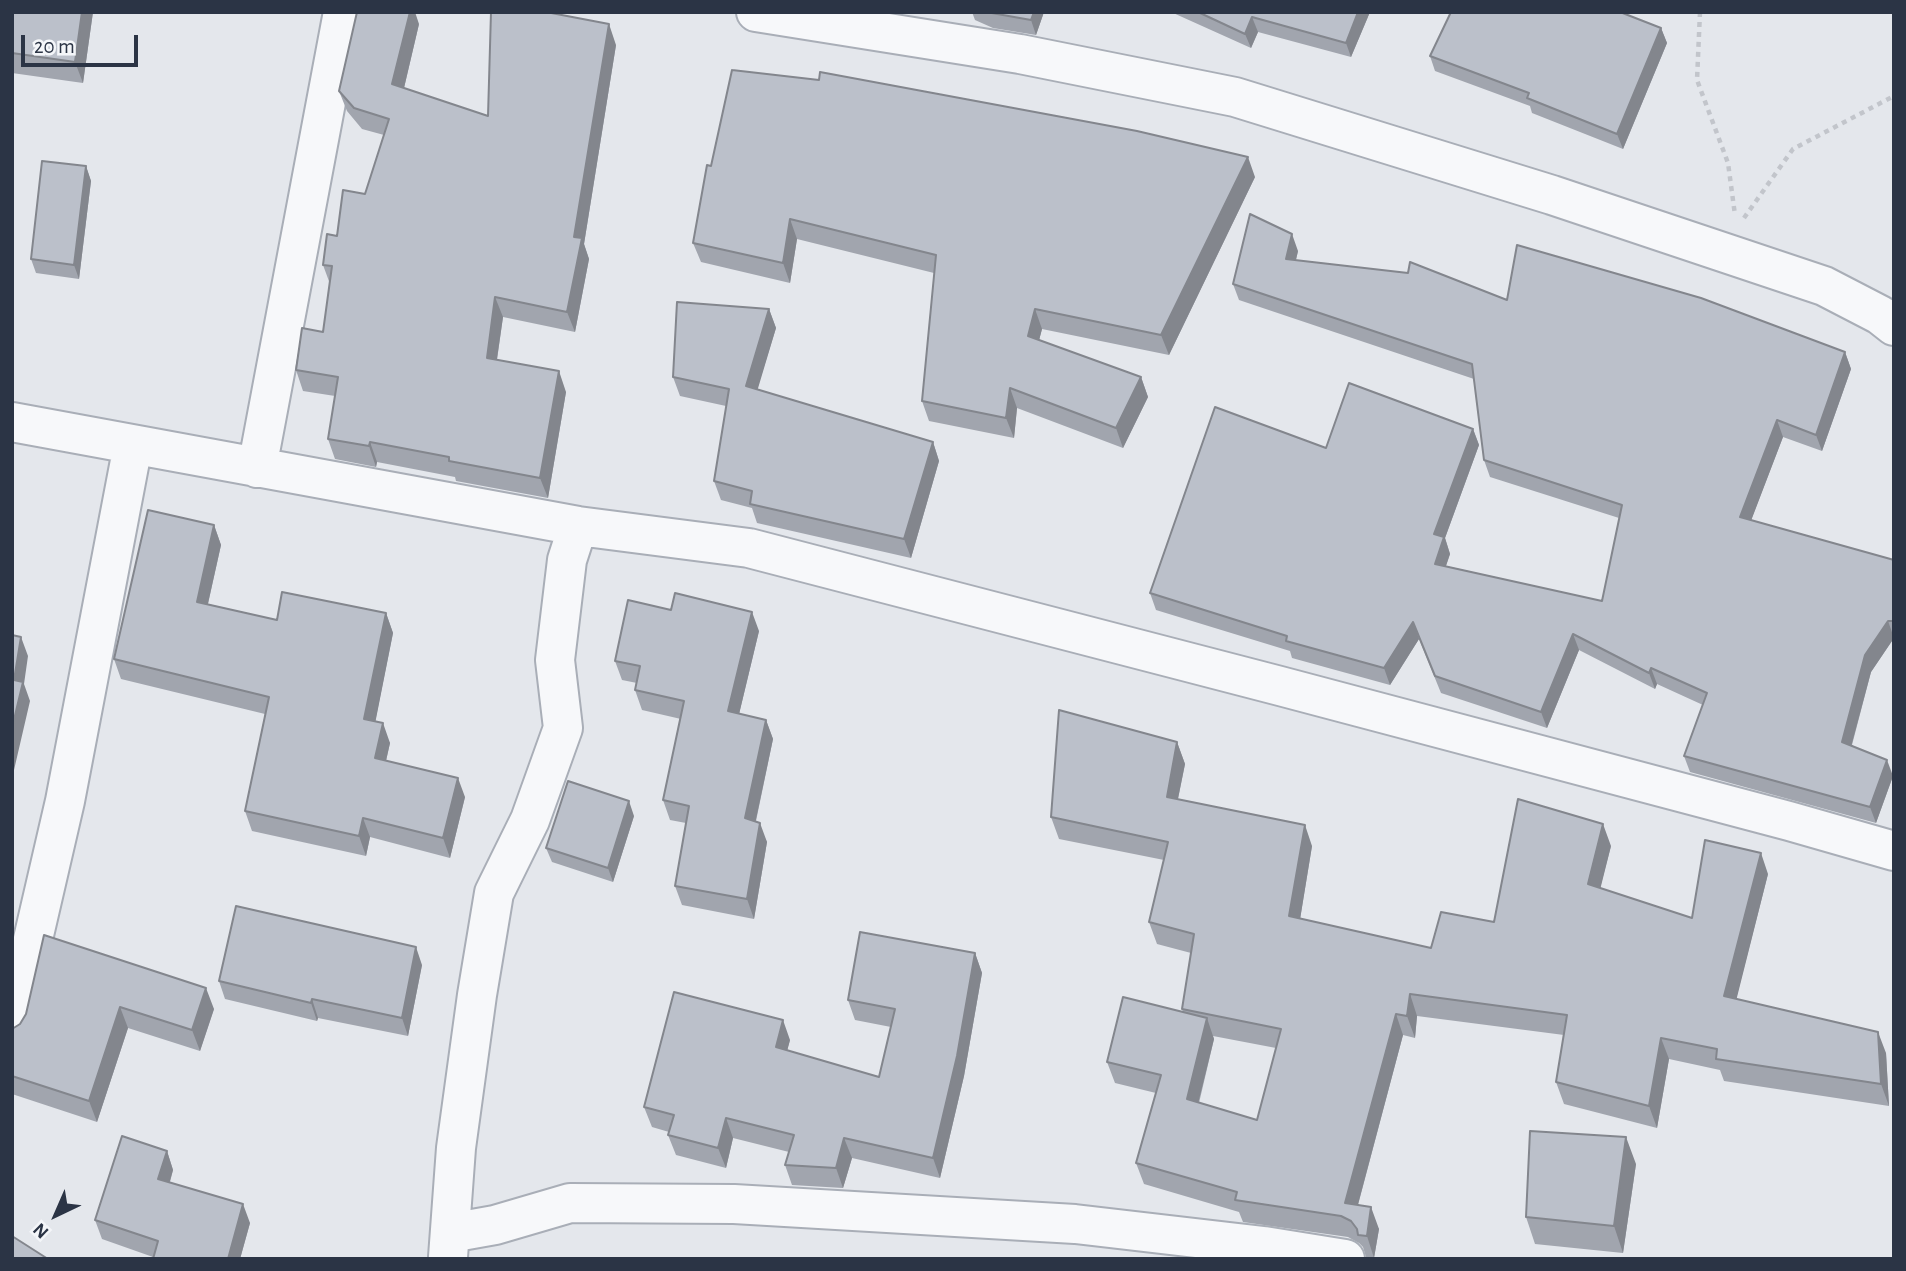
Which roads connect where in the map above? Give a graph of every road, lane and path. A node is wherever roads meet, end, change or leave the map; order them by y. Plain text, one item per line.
1 (343, 12) edge
2 (756, 12) edge
3 (1700, 12) edge
4 (1894, 96) edge
5 (1894, 326) edge
6 (12, 422) edge
7 (134, 445) junction
8 (257, 468) junction
9 (578, 526) junction
10 (1894, 851) edge
11 (25, 914) edge
12 (12, 1030) edge
13 (449, 1246) edge
14 (1345, 1259) edge

1 - 8 street
2 - 5 street
3 - 4 path
6 - 7 street
7 - 8 street
7 - 11 street
8 - 9 street
9 - 10 street
9 - 13 street
11 - 12 street
13 - 14 street

